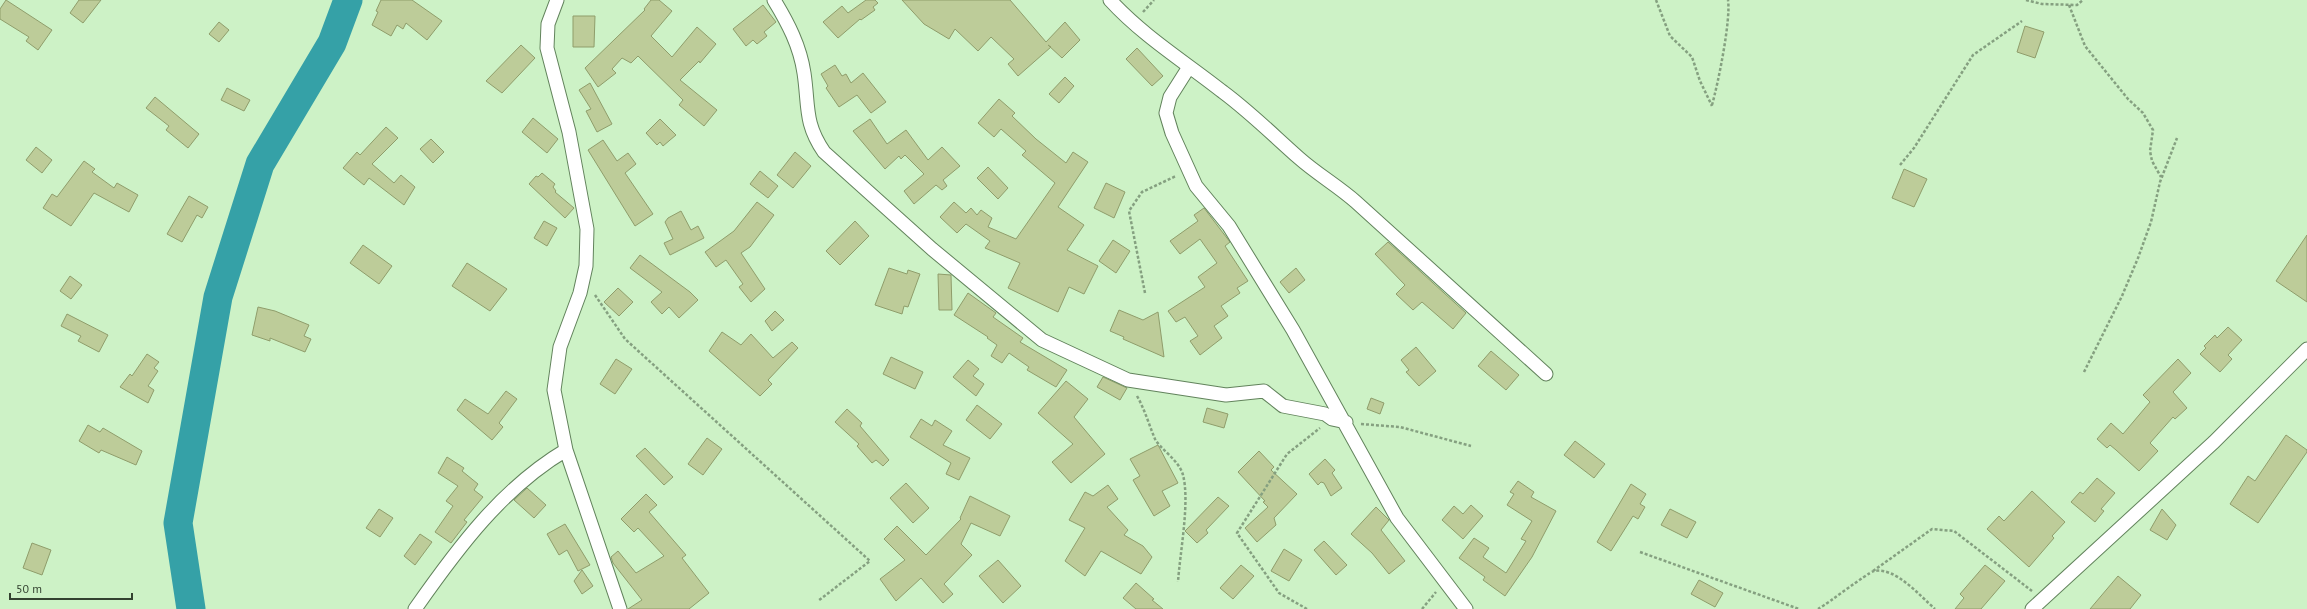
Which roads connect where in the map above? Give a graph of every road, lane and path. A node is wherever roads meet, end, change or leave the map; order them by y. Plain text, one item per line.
1 (557, 0) edge
2 (774, 0) edge
3 (1110, 0) edge
4 (1656, 0) edge
5 (1728, 0) edge
6 (2026, 0) edge
7 (2083, 0) edge
8 (2069, 5) junction
9 (2022, 21) dead end
10 (1190, 66) junction
11 (2177, 138) dead end
12 (1900, 165) dead end
13 (1189, 170) junction
14 (2161, 178) junction
15 (583, 278) junction
16 (1144, 293) dead end
17 (2307, 350) edge
18 (2084, 372) dead end
19 (1546, 374) dead end
20 (1128, 380) junction
21 (1332, 419) junction
22 (1346, 422) junction
23 (1471, 446) dead end
24 (566, 450) junction
25 (1640, 552) dead end
26 (1873, 572) junction
27 (1446, 581) junction
28 (1178, 582) dead end
29 (2043, 600) junction
30 (818, 601) dead end
31 (416, 609) edge
32 (620, 609) edge
33 (1307, 609) edge
34 (1422, 609) edge
35 (1466, 609) edge
36 (1799, 609) edge
37 (1818, 609) edge
38 (1935, 609) edge
39 (2032, 609) edge

1 - 15 street
2 - 20 street
3 - 10 street
4 - 5 path
6 - 8 path
7 - 8 path
8 - 14 path
9 - 12 path
10 - 13 street
10 - 19 street
11 - 14 path
13 - 16 path
13 - 22 street
14 - 18 path
15 - 24 street
15 - 30 path
17 - 29 street
20 - 21 street
20 - 28 path
21 - 22 street
21 - 33 path
22 - 23 path
22 - 27 street
24 - 31 street
24 - 32 street
25 - 36 path
26 - 29 path
26 - 37 path
26 - 38 path
27 - 34 path
27 - 35 street
29 - 39 street

